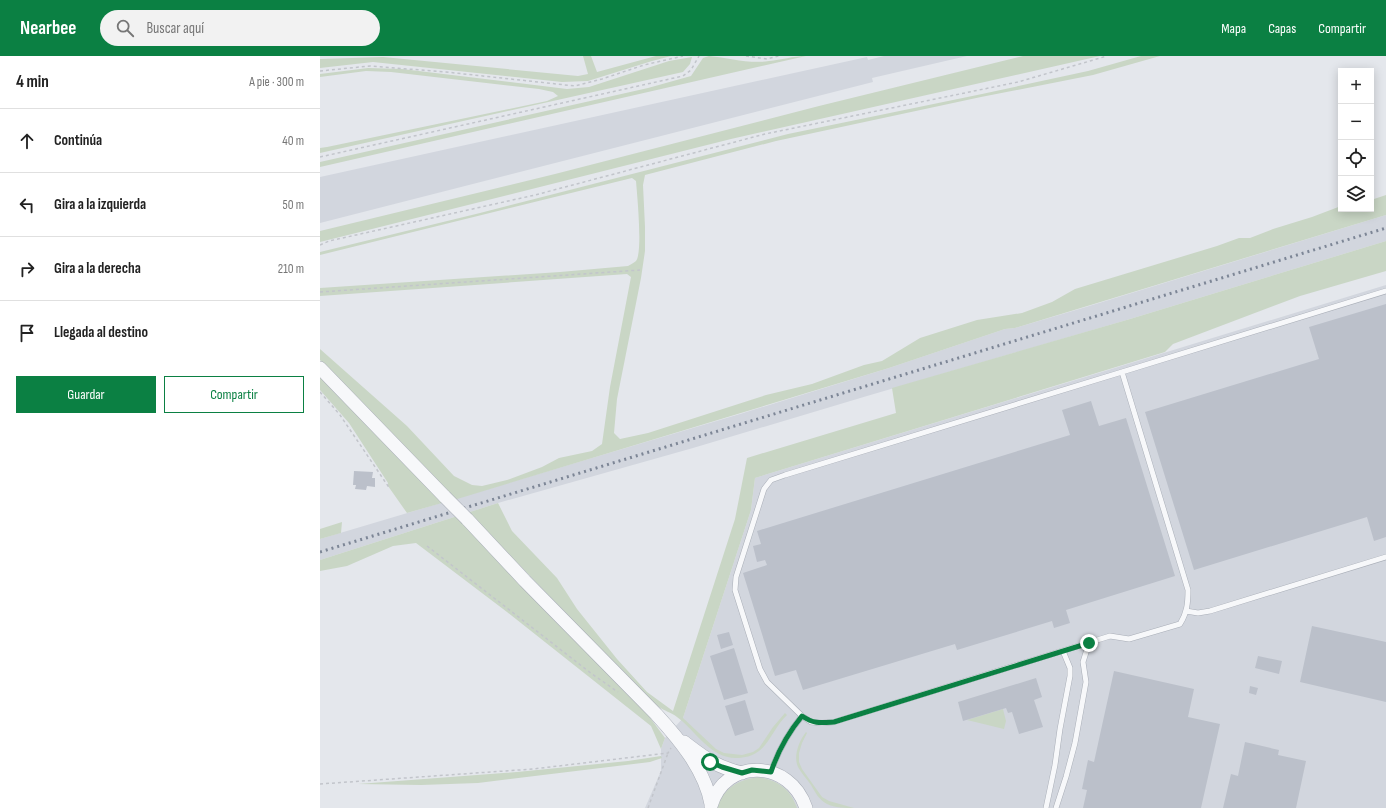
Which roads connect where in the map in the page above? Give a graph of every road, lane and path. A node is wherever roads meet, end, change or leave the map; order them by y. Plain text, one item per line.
1 (683, 56) edge
2 (699, 56) edge
3 (746, 56) edge
4 (779, 56) edge
5 (1107, 56) edge
6 (320, 71) edge
7 (320, 157) edge
8 (320, 244) edge
9 (640, 270) dead end
10 (1386, 291) edge
11 (320, 292) edge
12 (320, 368) edge
13 (1122, 372) junction
14 (320, 392) edge
15 (390, 489) dead end
16 (427, 546) dead end
17 (1386, 557) edge
18 (1186, 611) junction
19 (1089, 643) junction
20 (1063, 651) junction
21 (623, 696) dead end
22 (802, 716) junction
23 (676, 736) junction
24 (668, 753) junction
25 (771, 772) junction
26 (742, 773) junction
27 (320, 784) edge
28 (711, 806) edge
29 (648, 808) edge
30 (807, 808) edge
31 (1046, 808) edge
32 (1056, 808) edge

1 - 6 path
2 - 7 path
3 - 4 path
5 - 8 path
9 - 11 path
10 - 13 lane
12 - 23 street, bridge
13 - 18 lane
13 - 22 lane
14 - 15 path
16 - 21 path
17 - 18 lane
18 - 19 lane
19 - 20 lane
19 - 32 lane
20 - 22 lane
20 - 31 lane
22 - 25 lane
23 - 24 path
23 - 26 street
23 - 28 street
24 - 27 path
24 - 29 path
25 - 26 street
25 - 30 street
26 - 28 street

